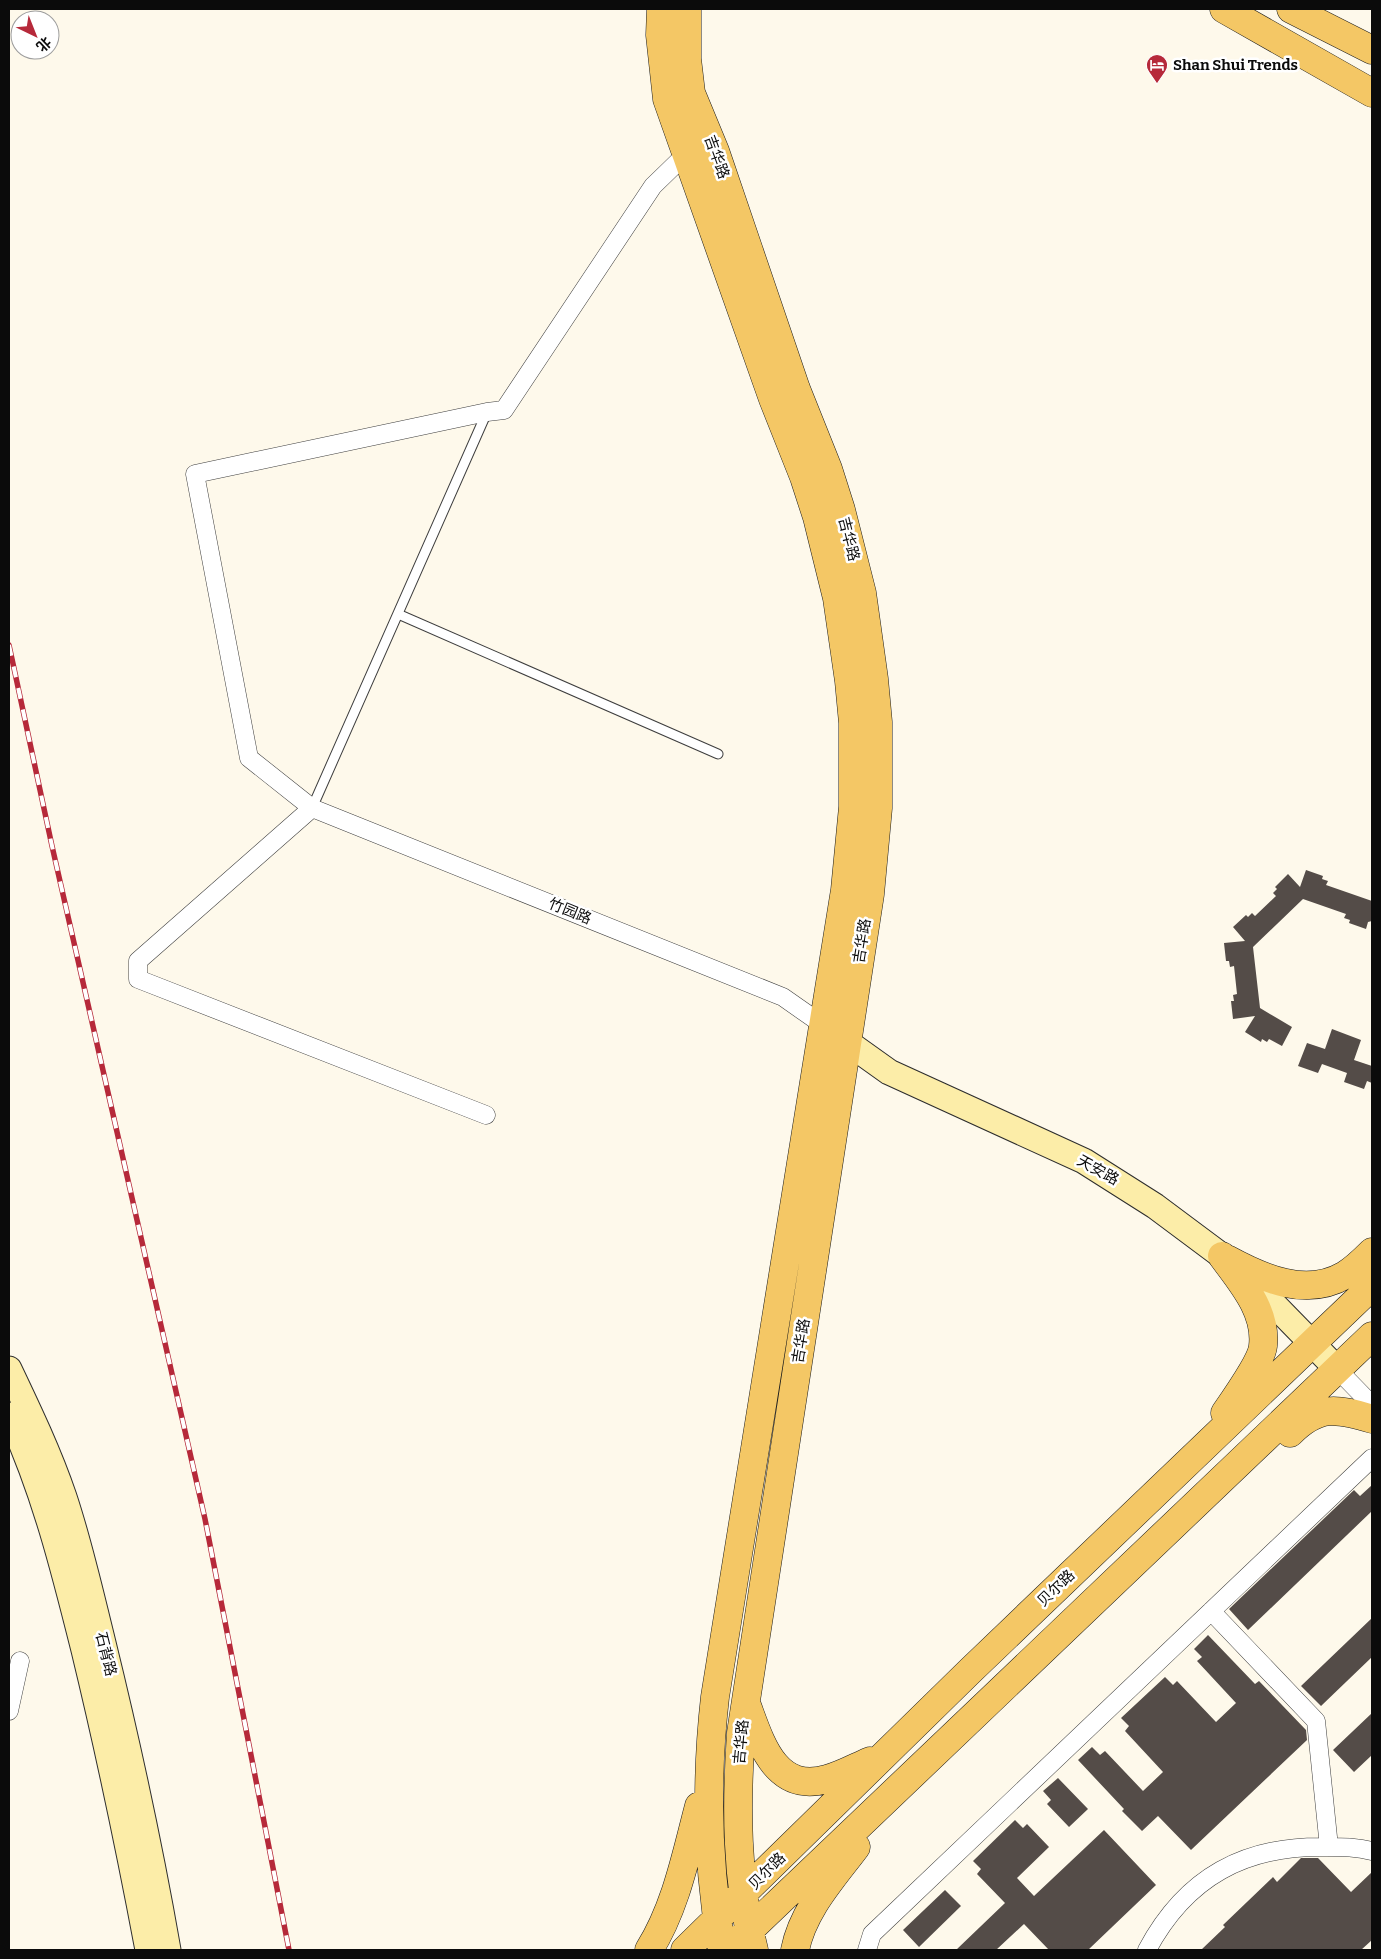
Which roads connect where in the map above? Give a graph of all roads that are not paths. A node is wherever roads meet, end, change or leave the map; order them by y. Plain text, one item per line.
1 (661, 9) edge
2 (687, 9) edge
3 (1224, 9) edge
4 (1291, 9) edge
5 (1372, 50) edge
6 (1372, 93) edge
7 (686, 154) junction
8 (487, 412) junction
9 (398, 614) junction
10 (718, 754) dead end
11 (312, 808) junction
12 (823, 1025) junction
13 (847, 1042) junction
14 (486, 1114) dead end
15 (1372, 1252) edge
16 (1222, 1256) junction
17 (1372, 1286) edge
18 (1372, 1336) edge
19 (1313, 1343) junction
20 (9, 1369) edge
21 (1337, 1369) junction
22 (1372, 1405) edge
23 (9, 1416) edge
24 (1372, 1419) edge
25 (1195, 1456) junction
26 (1372, 1458) edge
27 (1135, 1564) junction
28 (1211, 1611) junction
29 (20, 1661) dead end
30 (745, 1700) junction
31 (9, 1711) edge
32 (883, 1756) junction
33 (708, 1776) junction
34 (904, 1783) junction
35 (1329, 1847) junction
36 (1372, 1851) edge
37 (744, 1894) junction
38 (717, 1920) junction
39 (751, 1940) edge
40 (148, 1950) edge
41 (168, 1950) edge
42 (649, 1950) edge
43 (685, 1950) edge
44 (722, 1950) edge
45 (728, 1950) edge
46 (795, 1950) edge
47 (867, 1950) edge
48 (1147, 1950) edge

1 - 7 main road, 吉华路
2 - 13 main road, 吉华路
3 - 6 main road
4 - 5 main road
7 - 8 street
7 - 12 main road, 吉华路
8 - 9 lane
8 - 11 street, 竹园路
9 - 10 lane
9 - 11 lane
11 - 12 street, 竹园路
11 - 14 street
12 - 13 main road, 天安路
12 - 33 main road, 吉华路
13 - 16 main road, 天安路
13 - 30 main road, 吉华路
15 - 16 main road
16 - 19 main road, 天安路
16 - 25 main road
17 - 19 main road, 贝尔路
18 - 21 main road, 贝尔路
19 - 21 main road, 天安路
19 - 25 main road, 贝尔路
20 - 41 main road, 石背路
21 - 22 street
21 - 27 main road, 贝尔路
23 - 40 main road, 石背路
24 - 27 main road
25 - 32 main road, 贝尔路
26 - 28 street
27 - 34 main road, 贝尔路
28 - 35 street
28 - 47 street
29 - 31 street
30 - 32 main road
30 - 37 main road, 吉华路
32 - 37 main road, 贝尔路
33 - 38 main road
33 - 42 main road
34 - 39 main road, 贝尔路
34 - 46 main road
35 - 36 street
35 - 48 street
37 - 38 main road
37 - 39 main road, 吉华路
38 - 43 main road
38 - 44 main road
39 - 45 main road

